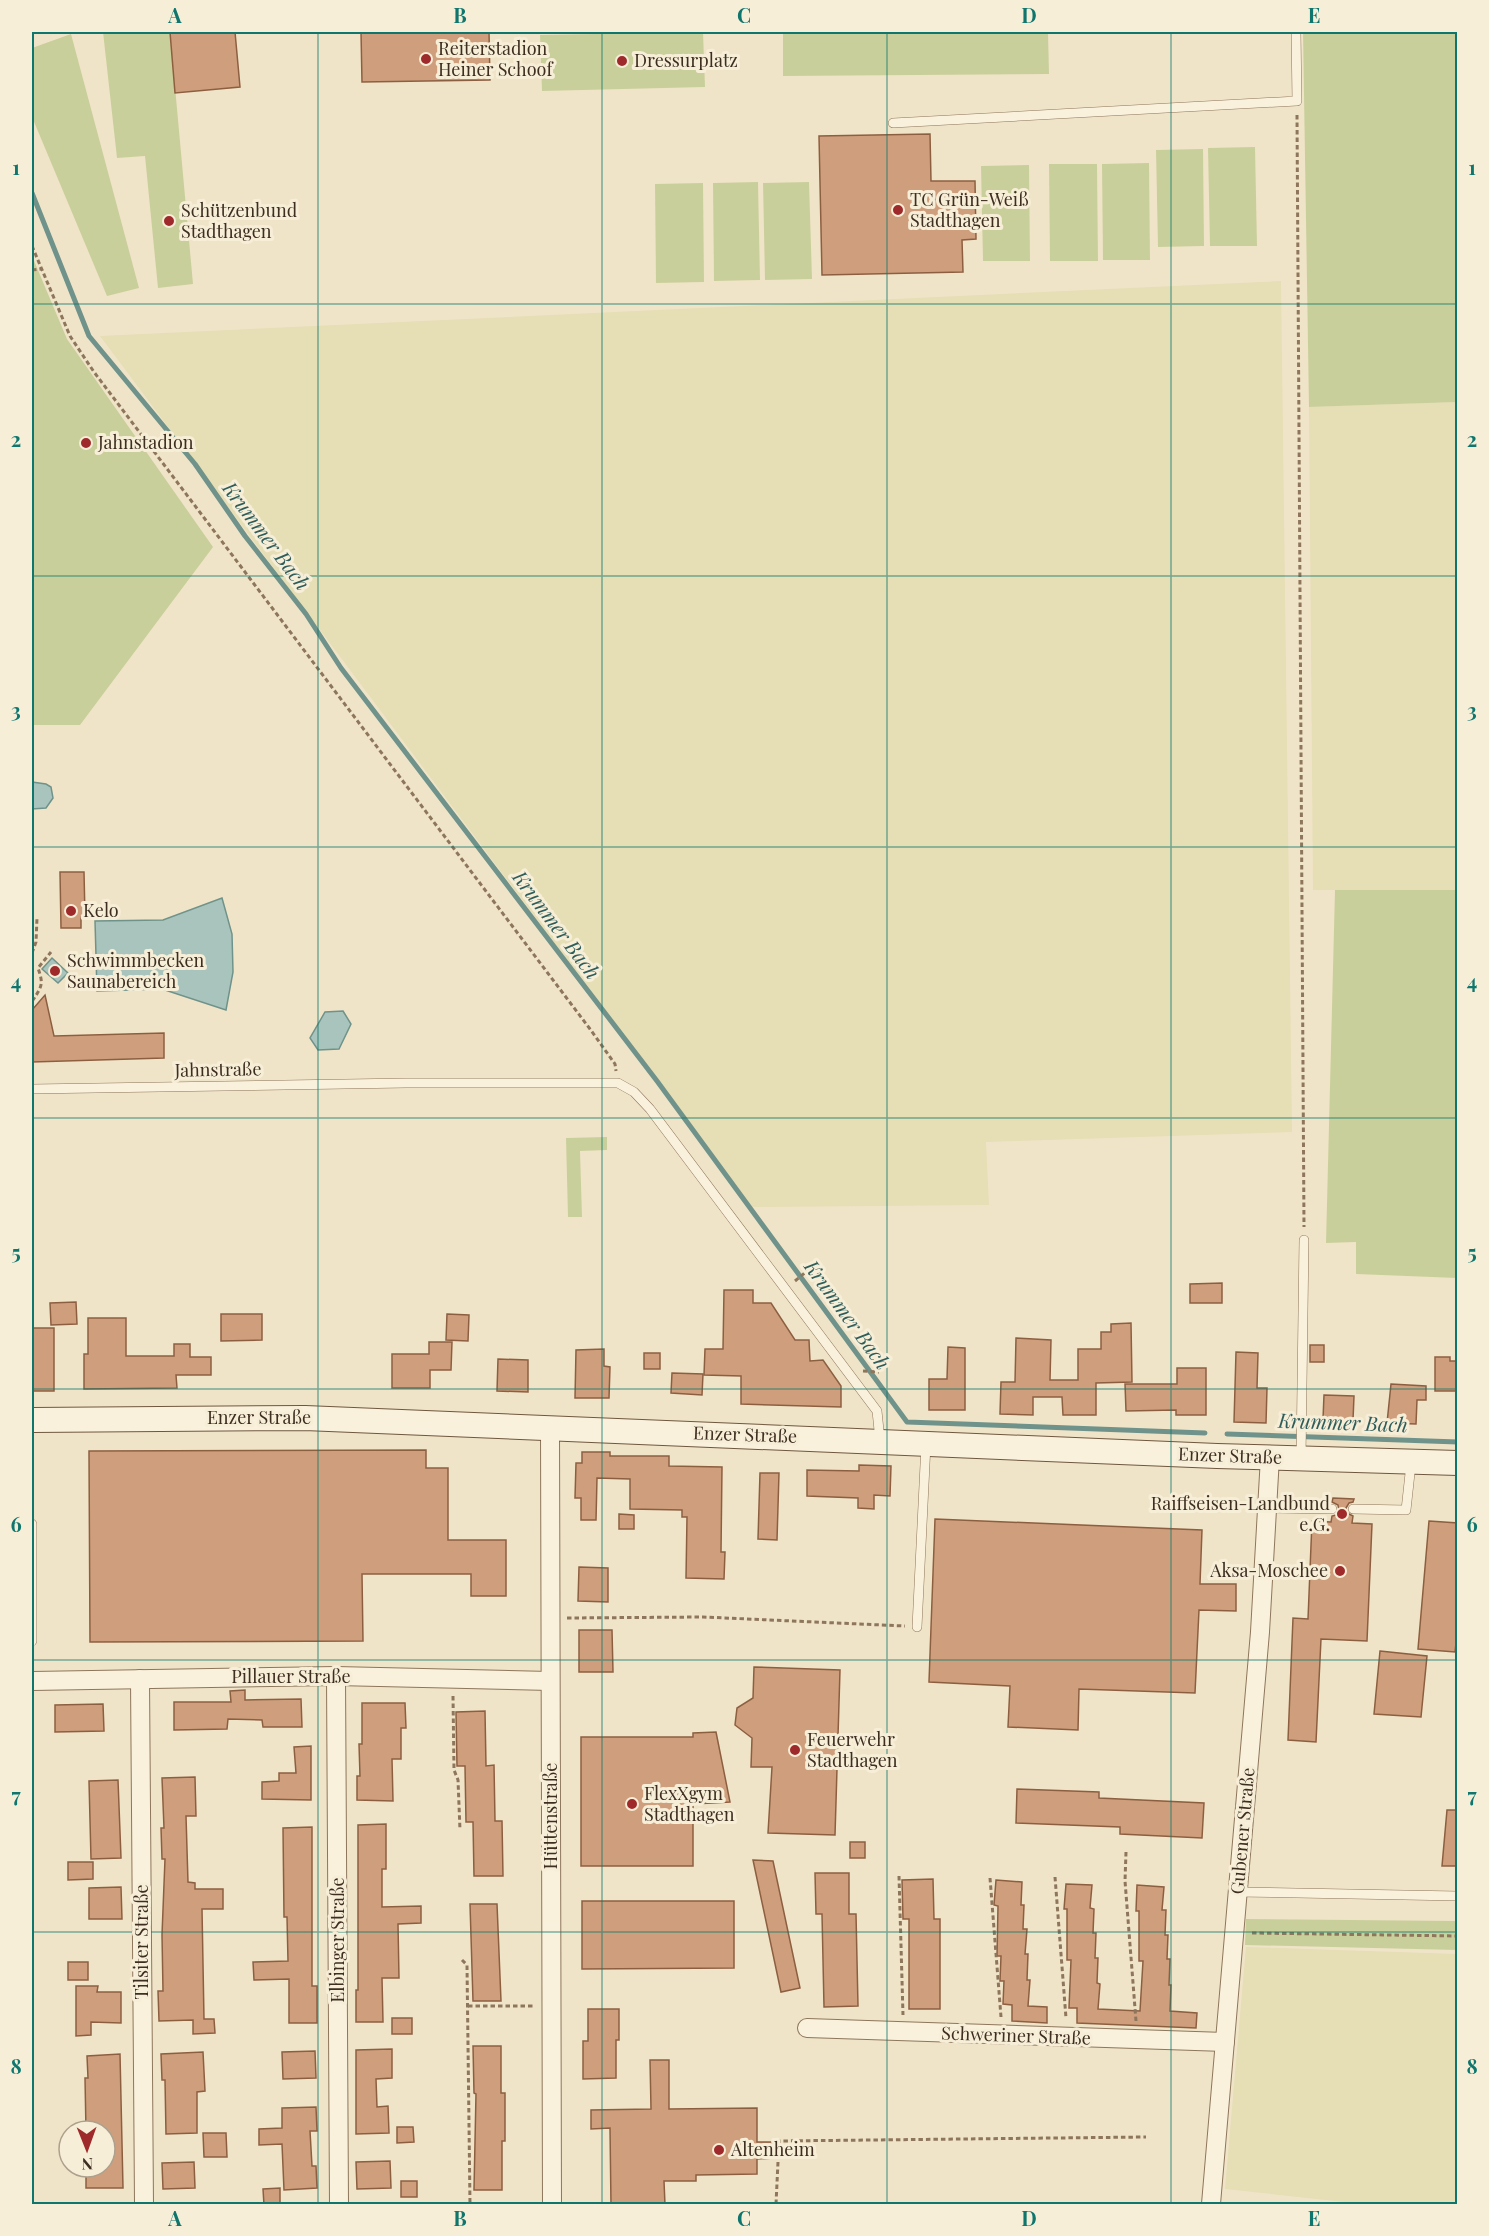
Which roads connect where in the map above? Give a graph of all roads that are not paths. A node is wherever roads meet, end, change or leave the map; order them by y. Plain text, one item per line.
1 (1296, 32) edge
2 (893, 123) dead end
3 (32, 1089) edge
4 (1304, 1240) road end
5 (32, 1421) edge
6 (550, 1427) junction
7 (880, 1440) junction
8 (926, 1444) junction
9 (1302, 1444) junction
10 (1270, 1457) junction
11 (1412, 1462) junction
12 (1458, 1463) edge
13 (1268, 1508) junction
14 (1332, 1509) dead end
15 (1353, 1509) dead end
16 (32, 1524) edge
17 (917, 1627) road end
18 (32, 1641) edge
19 (336, 1676) junction
20 (140, 1679) junction
21 (32, 1681) edge
22 (550, 1681) junction
23 (1238, 1892) junction
24 (1458, 1896) edge
25 (807, 2028) dead end
26 (1225, 2042) junction
27 (144, 2205) edge
28 (339, 2205) edge
29 (552, 2205) edge
30 (1211, 2205) edge

1 - 2 lane
3 - 7 lane, Jahnstraße
4 - 9 lane
5 - 6 main road, Enzer Straße
6 - 7 main road, Enzer Straße
6 - 22 street, Hüttenstraße
7 - 8 main road, Enzer Straße
8 - 10 main road, Enzer Straße
8 - 17 lane
9 - 10 main road, Enzer Straße
9 - 11 main road, Enzer Straße
10 - 13 street, Gubener Straße
11 - 12 main road, Enzer Straße
11 - 15 lane
13 - 14 lane
13 - 23 street, Gubener Straße
16 - 18 lane
19 - 20 street, Pillauer Straße
19 - 22 street, Pillauer Straße
19 - 28 street, Elbinger Straße
20 - 21 street, Pillauer Straße
20 - 27 street, Tilsiter Straße
22 - 29 street, Hüttenstraße
23 - 24 lane
23 - 26 street, Gubener Straße
25 - 26 street, Schweriner Straße
26 - 30 street, Gubener Straße

